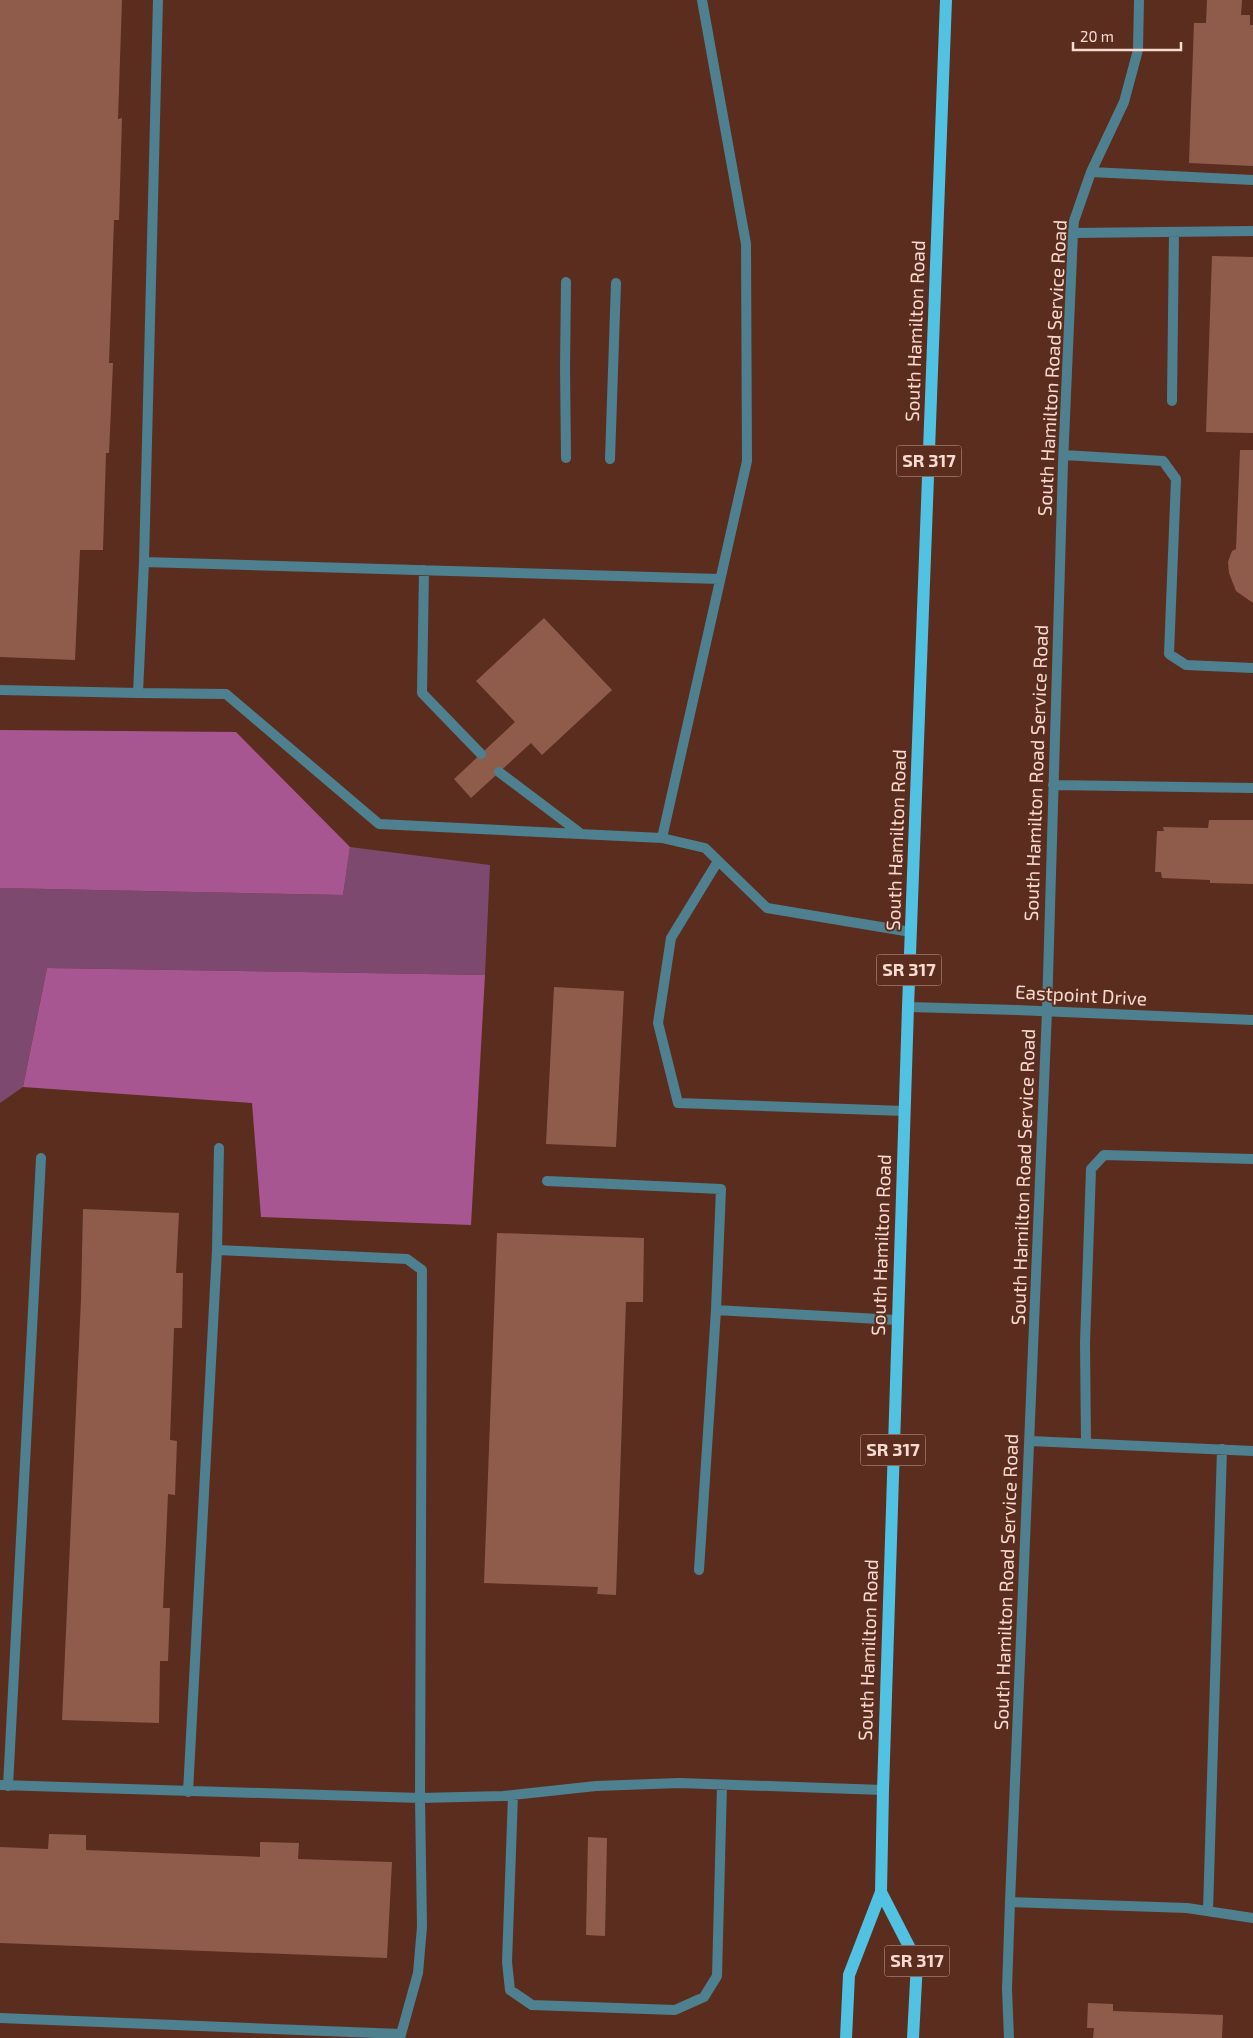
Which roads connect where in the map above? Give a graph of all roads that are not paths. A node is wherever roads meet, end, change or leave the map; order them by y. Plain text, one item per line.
1 (158, 0) edge
2 (702, 0) edge
3 (946, 0) edge
4 (1140, 0) edge
5 (1091, 172) junction
6 (1253, 180) edge
7 (1253, 231) edge
8 (1174, 232) junction
9 (1073, 233) junction
10 (566, 282) dead end
11 (616, 283) dead end
12 (1172, 401) dead end
13 (1064, 455) junction
14 (566, 458) dead end
15 (610, 459) dead end
16 (144, 562) junction
17 (424, 570) junction
18 (720, 579) junction
19 (1253, 668) edge
20 (0, 690) edge
21 (138, 693) junction
22 (481, 754) dead end
23 (499, 772) dead end
24 (1053, 785) junction
25 (1253, 788) edge
26 (580, 834) junction
27 (662, 838) junction
28 (718, 861) junction
29 (911, 932) junction
30 (908, 1008) junction
31 (1047, 1011) junction
32 (1253, 1020) edge
33 (904, 1110) junction
34 (219, 1148) dead end
35 (41, 1158) dead end
36 (1253, 1159) edge
37 (547, 1181) dead end
38 (216, 1250) junction
39 (716, 1310) junction
40 (898, 1320) junction
41 (1030, 1441) junction
42 (1086, 1443) junction
43 (1222, 1449) junction
44 (1253, 1451) edge
45 (699, 1570) dead end
46 (722, 1785) junction
47 (4, 1786) edge
48 (883, 1790) junction
49 (188, 1792) junction
50 (513, 1795) junction
51 (420, 1798) junction
52 (881, 1892) junction
53 (1010, 1902) junction
54 (1208, 1911) junction
55 (1253, 1918) edge
56 (0, 2018) edge
57 (400, 2036) edge
58 (846, 2038) edge
59 (913, 2038) edge
60 (1009, 2038) edge

1 - 16 street
2 - 18 street
3 - 29 main road, South Hamilton Road / SR 317
4 - 5 street, South Hamilton Road Service Road
5 - 6 street
5 - 9 street, South Hamilton Road Service Road
7 - 8 street
8 - 9 street
8 - 12 street
9 - 13 street, South Hamilton Road Service Road
10 - 14 street
11 - 15 street
13 - 19 street
13 - 24 street, South Hamilton Road Service Road
16 - 17 street
16 - 21 street
17 - 18 street
17 - 22 street
18 - 27 street
20 - 21 street
21 - 26 street
23 - 26 street
24 - 25 street
24 - 31 street, South Hamilton Road Service Road
26 - 27 street
27 - 28 street
28 - 29 street
28 - 33 street
29 - 30 main road, South Hamilton Road / SR 317
30 - 31 street, Eastpoint Drive
30 - 33 main road, South Hamilton Road / SR 317
31 - 32 street, Eastpoint Drive
31 - 41 street, South Hamilton Road Service Road
33 - 40 main road, South Hamilton Road / SR 317
34 - 38 street
35 - 47 street
36 - 42 street
37 - 39 street
38 - 49 street
38 - 51 street
39 - 40 street
39 - 45 street
40 - 48 main road, South Hamilton Road / SR 317
41 - 42 street
41 - 53 street, South Hamilton Road Service Road
42 - 43 street
43 - 44 street
43 - 54 street
46 - 48 street
46 - 50 street
46 - 50 street
47 - 49 street
48 - 52 main road, South Hamilton Road / SR 317
49 - 51 street
50 - 51 street
51 - 57 street
52 - 58 main road, South Hamilton Road / SR 317
52 - 59 main road, South Hamilton Road / SR 317
53 - 54 street
53 - 60 street, South Hamilton Road Service Road
54 - 55 street
56 - 57 street

